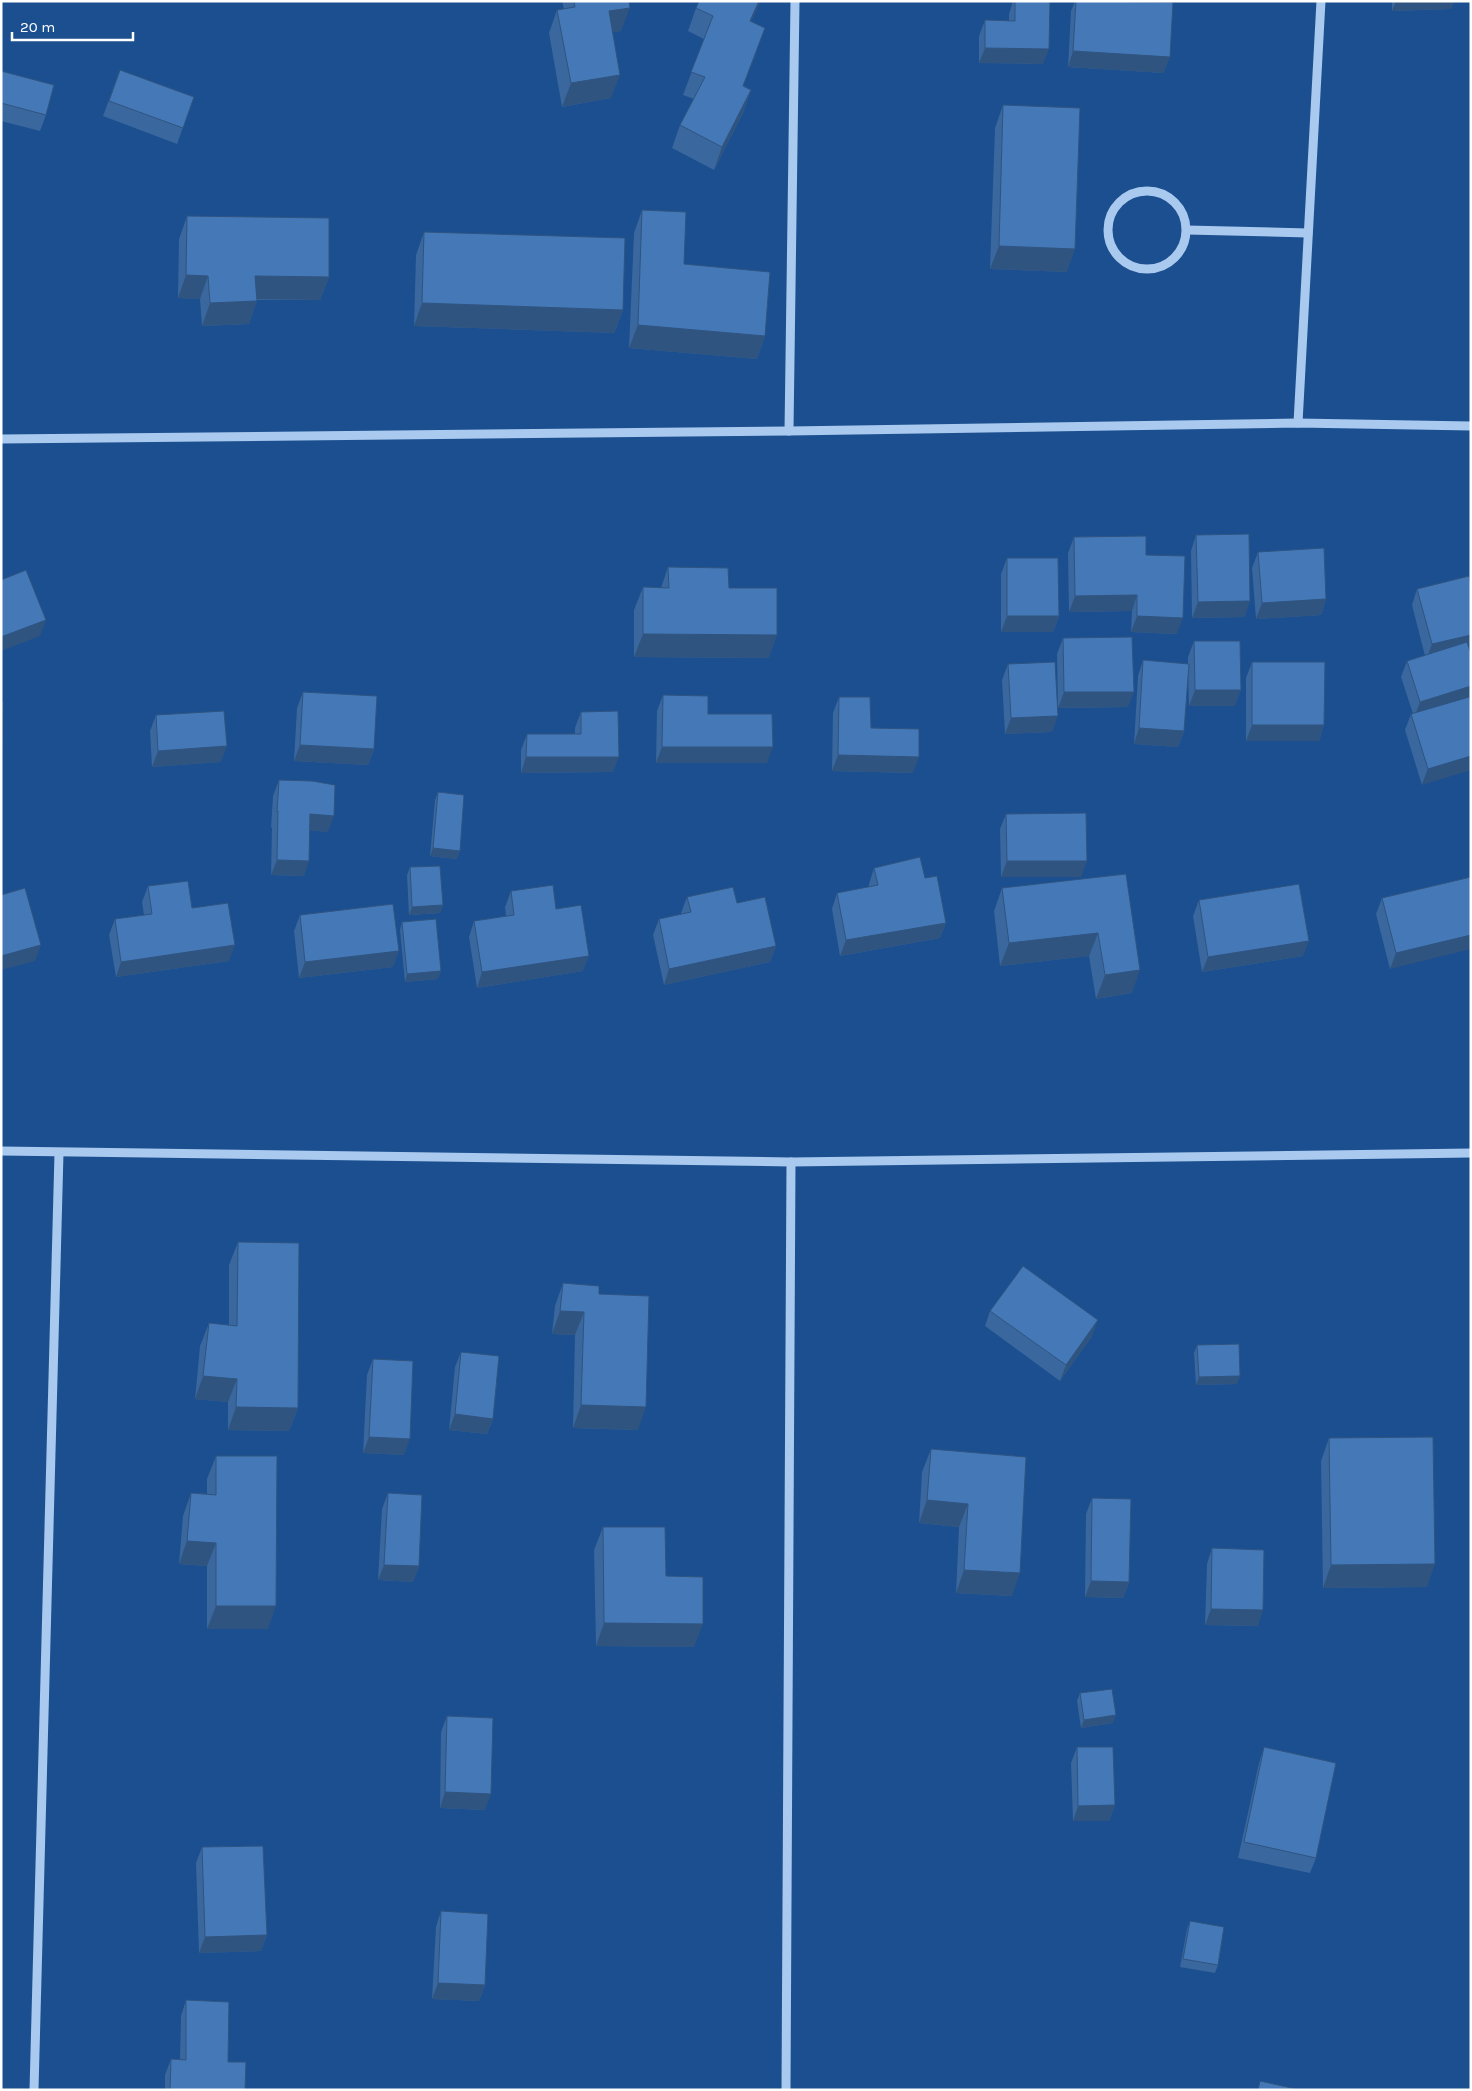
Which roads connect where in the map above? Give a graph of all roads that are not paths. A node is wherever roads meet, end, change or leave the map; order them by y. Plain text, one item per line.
1 (795, 1) edge
2 (1321, 1) edge
3 (1188, 230) junction
4 (1308, 234) junction
5 (1298, 423) junction
6 (1471, 426) edge
7 (788, 431) junction
8 (1, 439) edge
9 (1, 1152) edge
10 (59, 1153) junction
11 (1471, 1153) edge
12 (791, 1162) junction
13 (34, 2090) edge
14 (786, 2090) edge

1 - 7 street
2 - 4 street
3 - 3 street
3 - 4 street
4 - 5 street
5 - 6 street
5 - 7 street
7 - 8 street
9 - 10 street
10 - 12 street
10 - 13 street
11 - 12 street
12 - 14 street

